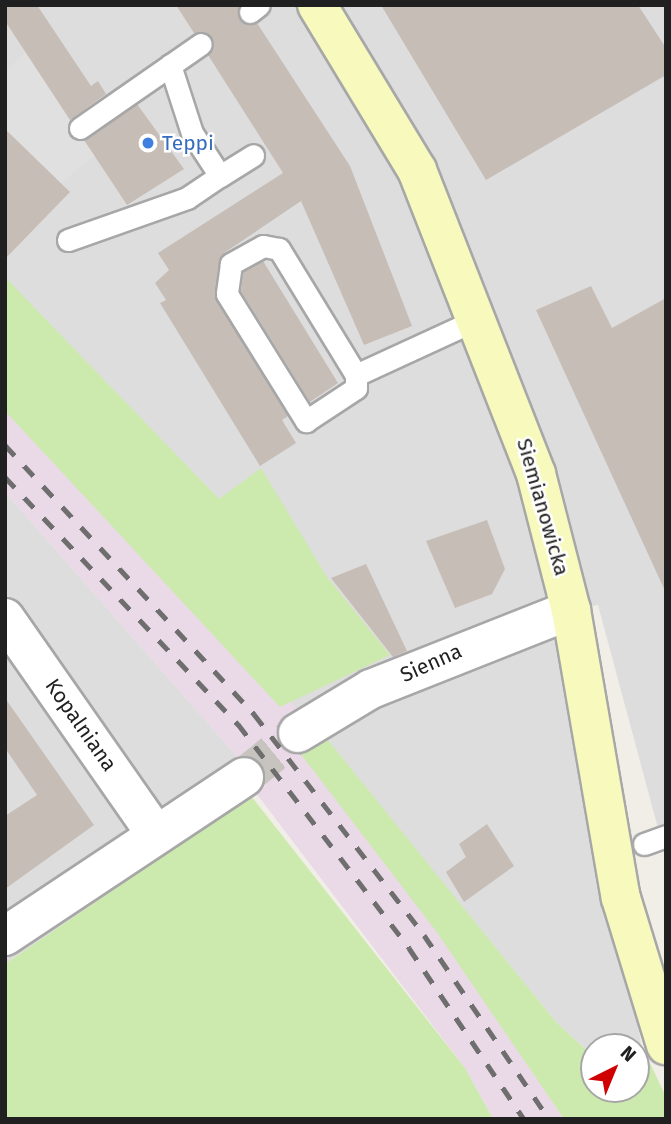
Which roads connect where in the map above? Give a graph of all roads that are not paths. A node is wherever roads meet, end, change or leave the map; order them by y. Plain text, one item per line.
1 (317, 5) edge
2 (201, 44) dead end
3 (170, 65) junction
4 (80, 128) dead end
5 (253, 155) dead end
6 (220, 176) junction
7 (68, 240) dead end
8 (480, 318) junction
9 (356, 375) junction
10 (571, 610) junction
11 (5, 618) edge
12 (298, 733) tunnel mouth
13 (244, 776) tunnel mouth
14 (155, 833) junction
15 (666, 836) edge
16 (644, 844) dead end
17 (5, 936) edge
18 (666, 1045) edge

1 - 8 main road, Siemianowicka
2 - 3 lane
3 - 4 lane
3 - 6 lane
5 - 6 lane
6 - 7 lane
8 - 9 lane
8 - 10 main road, Siemianowicka
9 - 9 lane
10 - 12 street, Sienna
10 - 18 main road, Siemianowicka
11 - 14 street, Kopalniana
13 - 14 street
14 - 17 street
15 - 16 lane

